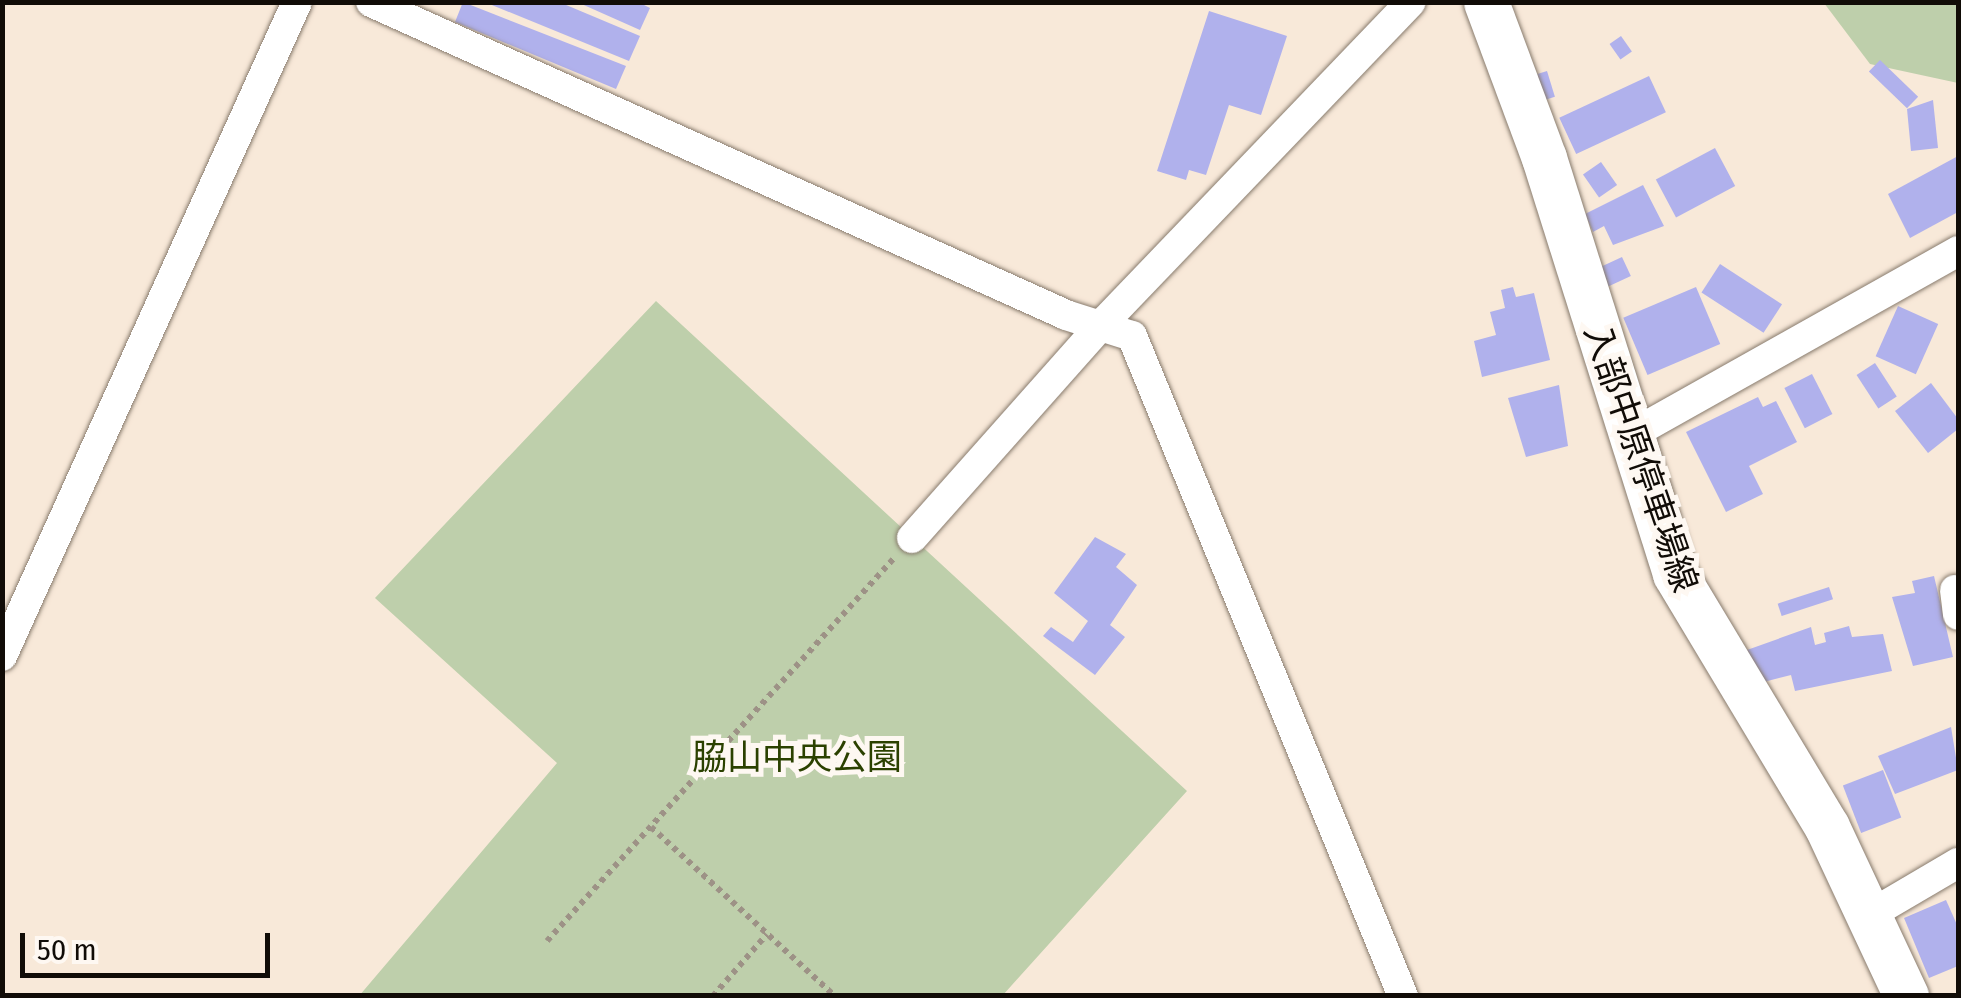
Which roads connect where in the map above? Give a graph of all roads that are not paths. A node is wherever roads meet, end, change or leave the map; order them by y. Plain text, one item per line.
1 (297, 2) edge
2 (371, 2) edge
3 (1411, 2) edge
4 (1486, 2) edge
5 (1958, 251) edge
6 (1104, 322) junction
7 (1627, 436) junction
8 (912, 538) road end
9 (2, 656) edge
10 (1958, 863) edge
11 (1871, 914) junction
12 (1403, 996) edge
13 (1906, 996) edge

1 - 9 street
2 - 6 street
3 - 6 street
4 - 7 main road, 入部中原停車場線
5 - 7 street
6 - 8 street
6 - 12 street
7 - 11 main road, 入部中原停車場線
10 - 11 street
11 - 13 main road, 入部中原停車場線

